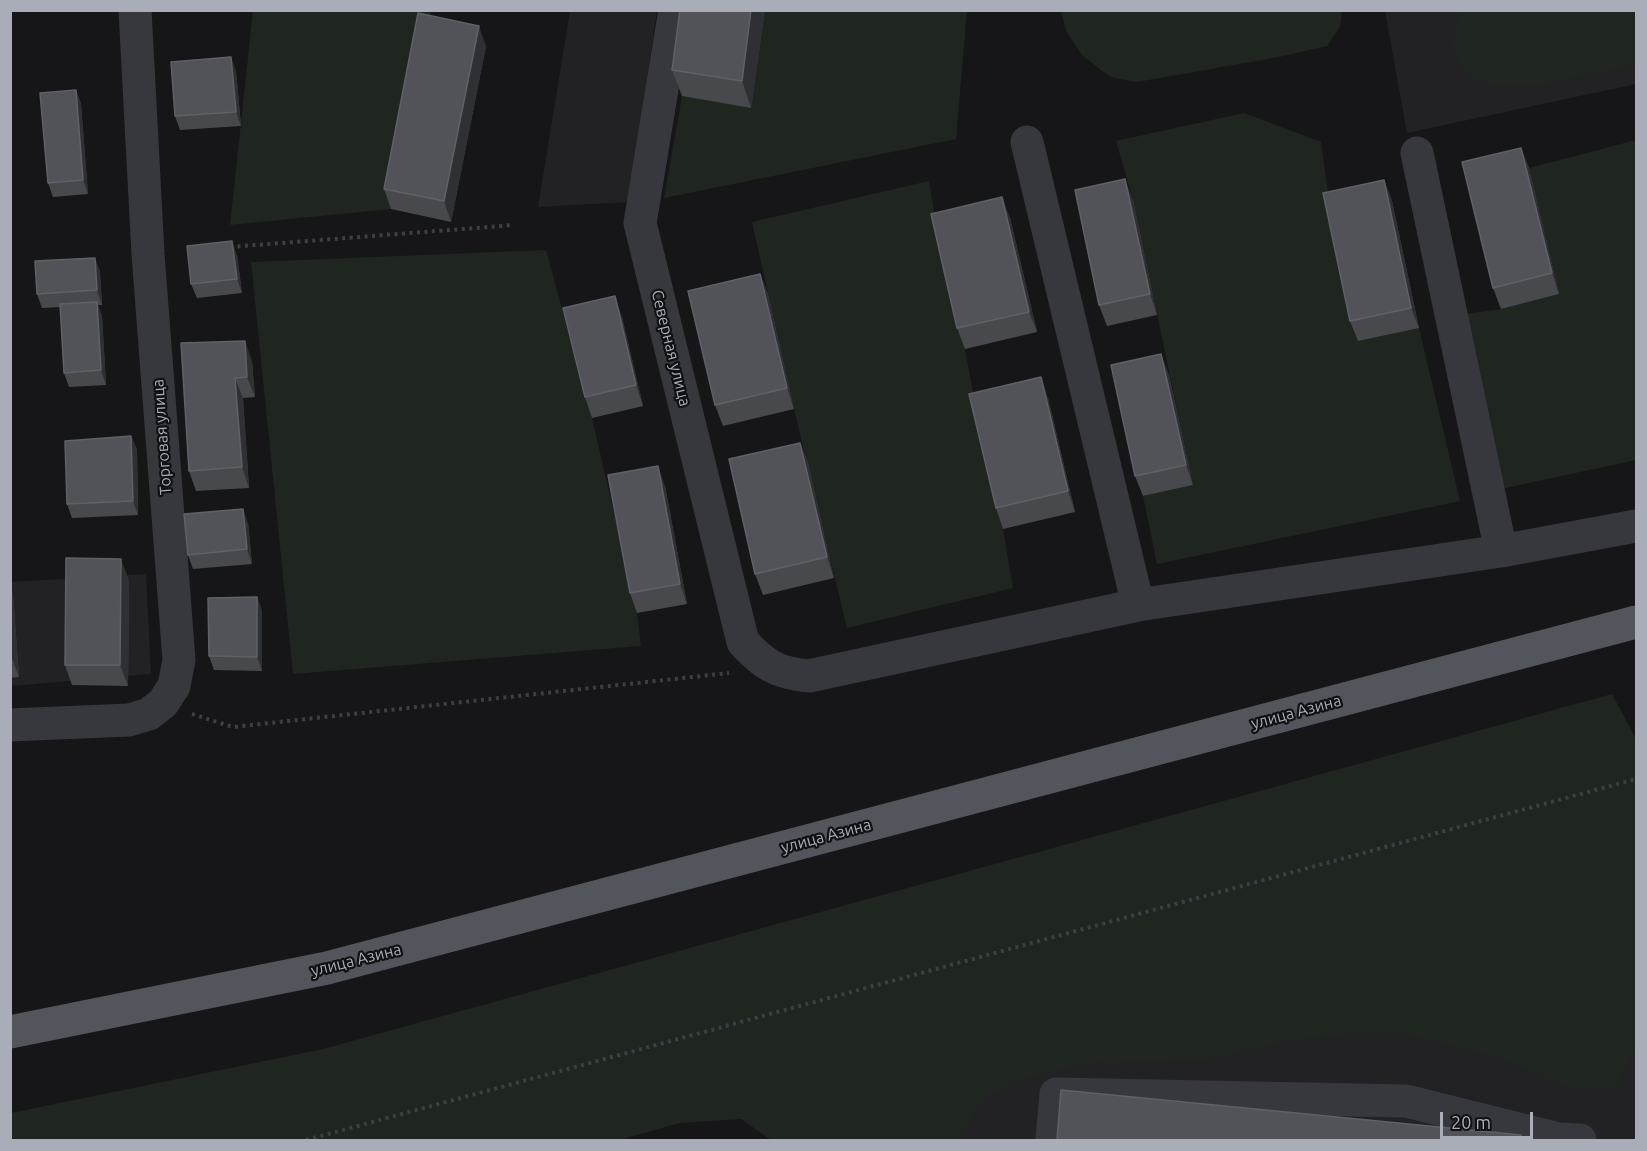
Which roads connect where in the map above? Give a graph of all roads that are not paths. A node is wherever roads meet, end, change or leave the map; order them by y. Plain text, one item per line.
1 (135, 10) edge
2 (675, 10) edge
3 (1027, 142) dead end
4 (1417, 153) dead end
5 (1636, 526) edge
6 (1501, 551) junction
7 (1138, 605) junction
8 (1636, 622) edge
9 (10, 725) edge
10 (10, 1032) edge
11 (1052, 1140) edge
12 (1566, 1140) edge

1 - 9 street, Торговая улица
2 - 7 street, Северная улица
3 - 7 street
4 - 6 street
5 - 6 street
6 - 7 street
8 - 10 main road, улица Азина
11 - 12 street

